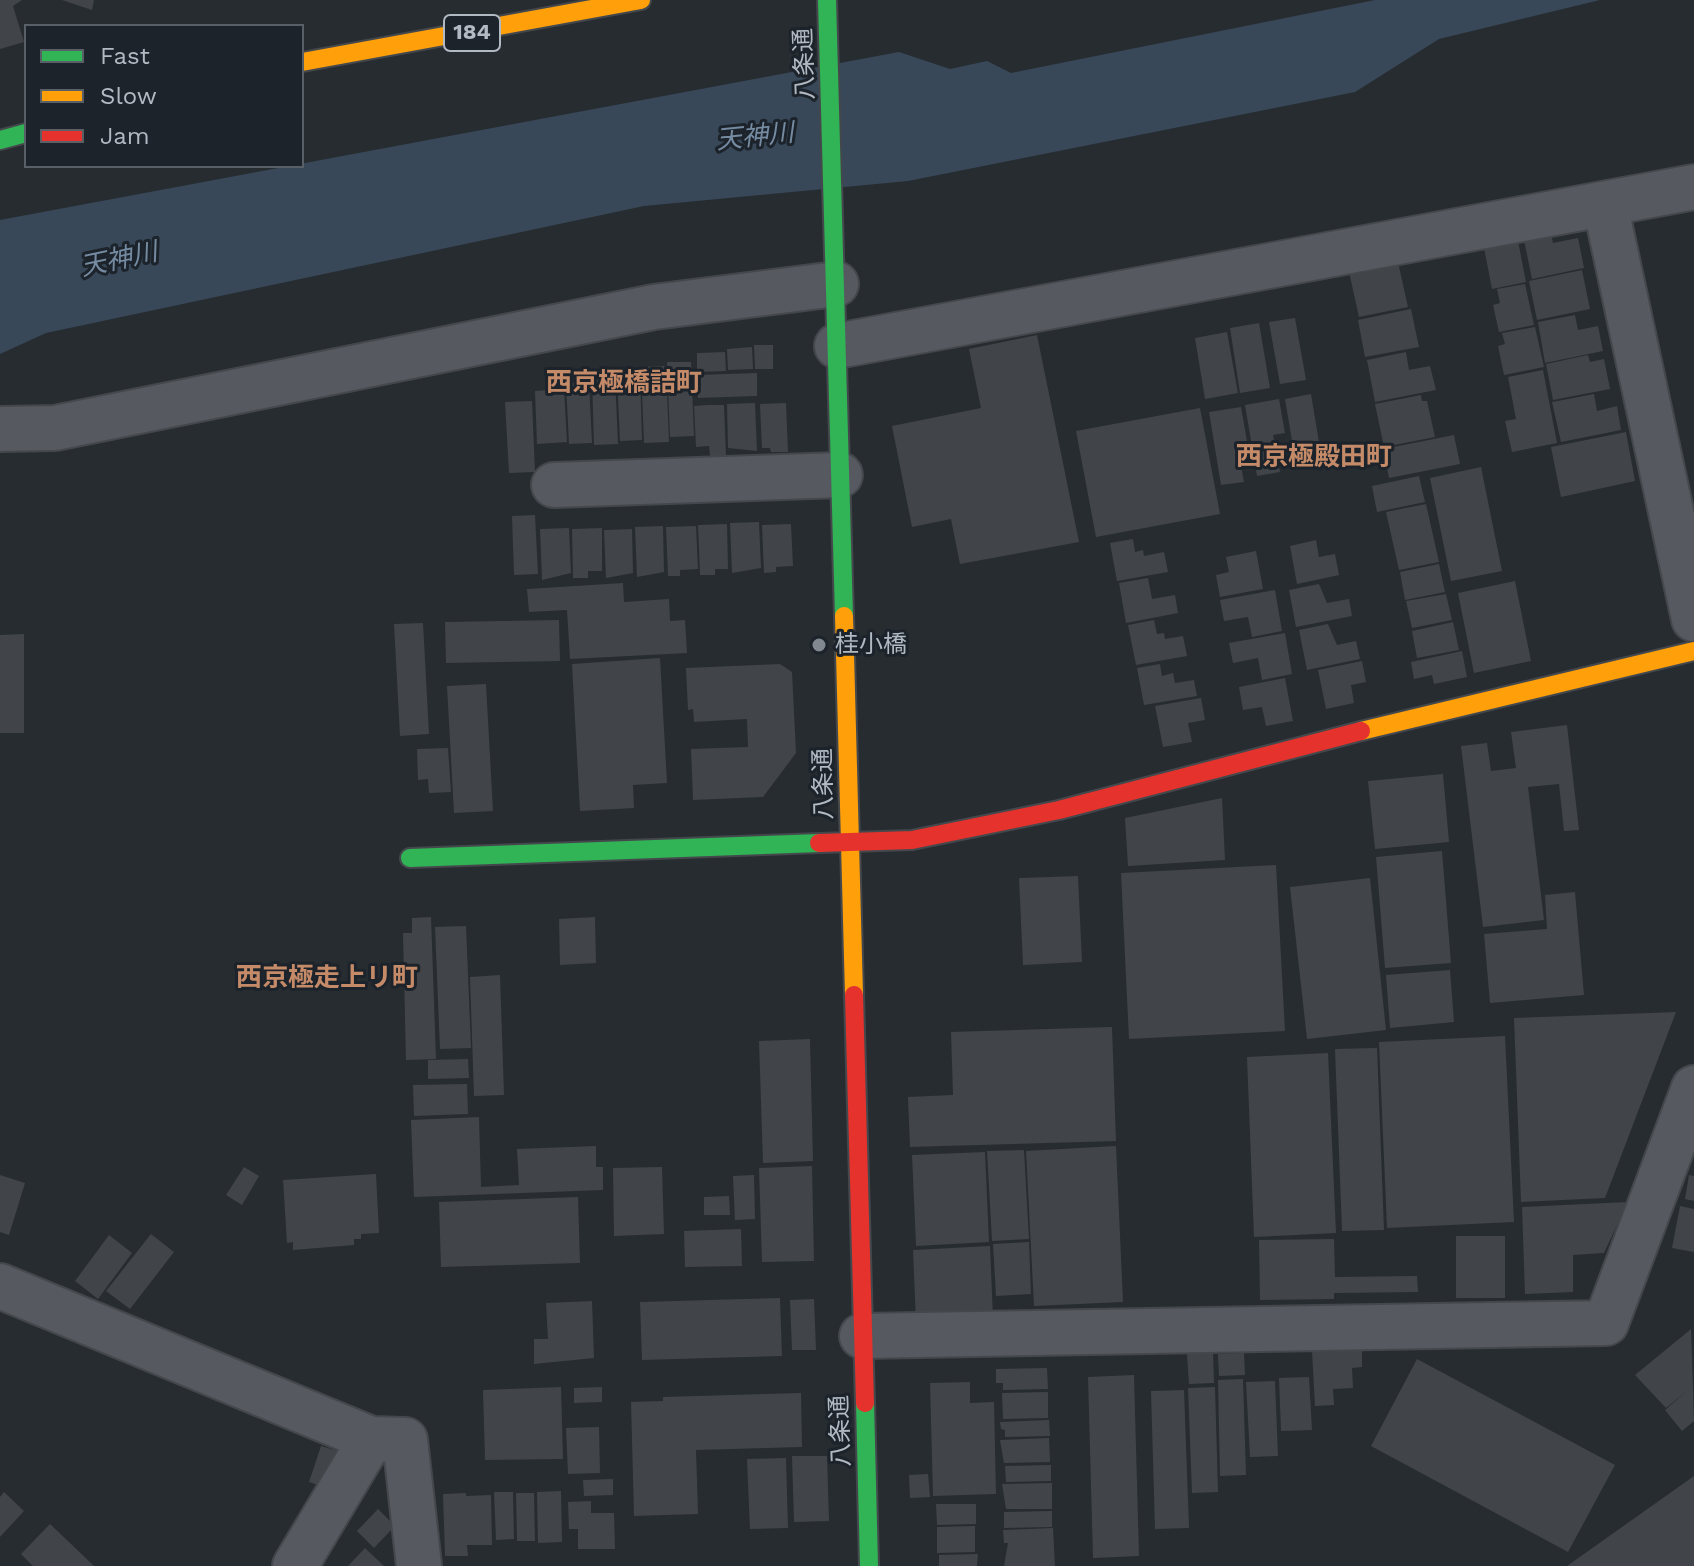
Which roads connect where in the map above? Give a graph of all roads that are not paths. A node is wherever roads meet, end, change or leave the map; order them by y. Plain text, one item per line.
1 (641, 0) edge
2 (827, 8) edge
3 (304, 62) edge
4 (24, 134) edge
5 (0, 140) edge
6 (1694, 187) edge
7 (1605, 204) junction
8 (835, 268) junction
9 (837, 346) junction
10 (0, 429) edge
11 (840, 475) junction
12 (554, 485) dead end
13 (1694, 619) edge
14 (1694, 651) edge
15 (850, 843) junction
16 (410, 858) dead end
17 (1694, 1088) edge
18 (0, 1286) edge
19 (862, 1336) junction
20 (371, 1439) junction
21 (295, 1566) edge
22 (419, 1566) edge
23 (869, 1566) edge

1 - 3 main road, 184
2 - 8 main road, 八条通
4 - 5 main road
6 - 7 street
7 - 9 street
7 - 13 street
8 - 9 main road, 八条通
8 - 10 street
9 - 11 main road, 八条通
11 - 12 street
11 - 15 main road, 八条通
14 - 15 main road
15 - 16 main road
15 - 19 main road, 八条通
17 - 19 street
18 - 20 street
19 - 23 main road, 八条通
20 - 21 street
20 - 22 street

